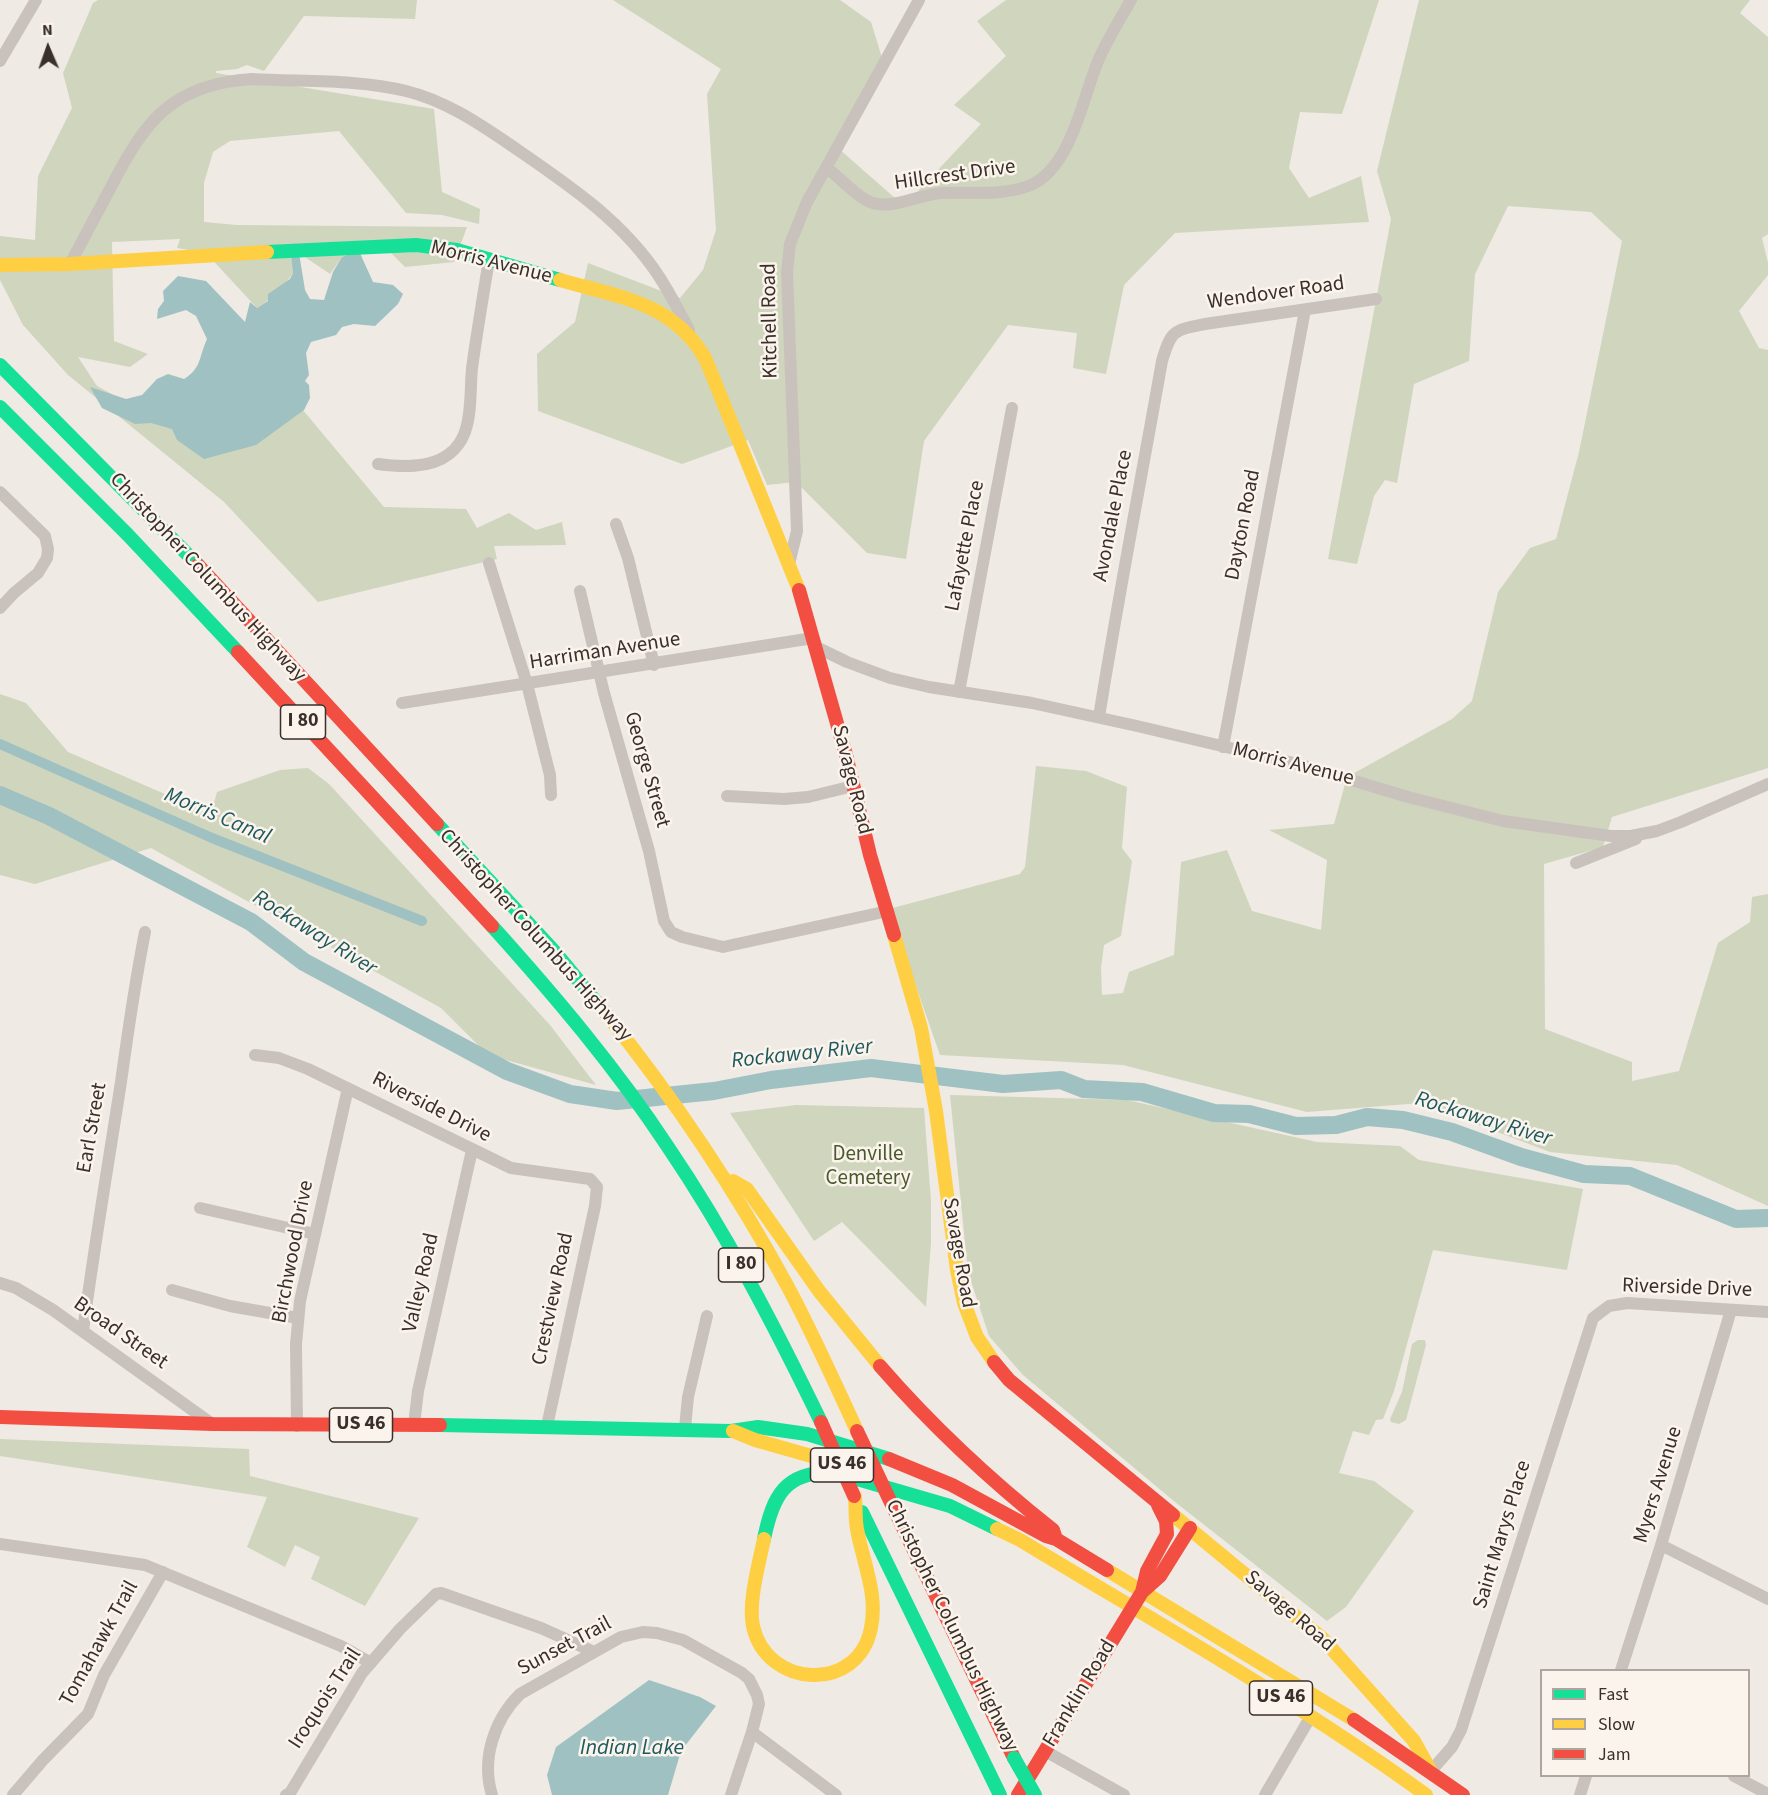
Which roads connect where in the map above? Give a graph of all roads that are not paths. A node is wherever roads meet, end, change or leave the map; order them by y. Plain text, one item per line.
1 (36, 0) edge
2 (919, 0) edge
3 (1131, 0) edge
4 (0, 61) edge
5 (827, 168) junction
6 (489, 260) junction
7 (70, 264) junction
8 (0, 265) edge
9 (1376, 299) dead end
10 (1305, 310) junction
11 (1182, 328) joint
12 (695, 340) junction
13 (0, 365) edge
14 (0, 407) edge
15 (1012, 408) dead end
16 (378, 464) dead end
17 (0, 492) edge
18 (616, 524) dead end
19 (489, 563) dead end
20 (789, 565) junction
21 (580, 591) dead end
22 (799, 591) joint
23 (0, 608) edge
24 (814, 643) junction
25 (654, 664) junction
26 (601, 673) junction
27 (527, 684) junction
28 (959, 692) junction
29 (402, 704) dead end
30 (1098, 717) junction
31 (1223, 747) junction
32 (1768, 784) edge
33 (853, 786) junction
34 (551, 795) dead end
35 (727, 796) dead end
36 (1657, 831) junction
37 (1576, 863) dead end
38 (888, 911) junction
39 (145, 932) dead end
40 (255, 1054) dead end
41 (348, 1088) junction
42 (472, 1150) junction
43 (722, 1175) junction
44 (594, 1181) joint
45 (200, 1208) dead end
46 (315, 1234) junction
47 (0, 1283) edge
48 (172, 1290) dead end
49 (1605, 1308) joint
50 (1731, 1310) junction
51 (1768, 1312) edge
52 (707, 1316) dead end
53 (298, 1318) junction
54 (83, 1331) junction
55 (0, 1417) edge
56 (213, 1424) junction
57 (414, 1425) junction
58 (297, 1426) junction
59 (547, 1426) junction
60 (685, 1428) junction
61 (731, 1431) junction
62 (854, 1496) junction
63 (1158, 1504) junction
64 (950, 1506) junction
65 (1190, 1528) junction
66 (1167, 1534) junction
67 (1056, 1539) junction
68 (0, 1544) edge
69 (1661, 1545) junction
70 (163, 1572) junction
71 (1142, 1592) junction
72 (1768, 1599) edge
73 (1132, 1608) junction
74 (594, 1652) junction
75 (371, 1663) junction
76 (1622, 1669) edge
77 (1311, 1716) junction
78 (752, 1732) junction
79 (1045, 1751) junction
80 (1431, 1771) junction
81 (1586, 1777) edge
82 (1736, 1777) edge
83 (997, 1790) edge
84 (1768, 1794) edge
85 (13, 1795) edge
86 (286, 1795) edge
87 (492, 1795) edge
88 (731, 1795) edge
89 (836, 1795) edge
90 (1018, 1795) edge
91 (1035, 1795) edge
92 (1124, 1795) edge
93 (1265, 1795) edge
94 (1426, 1795) edge
95 (1463, 1795) edge
96 (1580, 1795) edge

1 - 4 street
2 - 5 street, Kitchell Road
3 - 5 street, Hillcrest Drive
5 - 20 street, Kitchell Road
6 - 7 main road, Morris Avenue
6 - 12 main road, Morris Avenue
6 - 16 street
7 - 8 main road, Morris Avenue
7 - 12 street
9 - 10 street, Wendover Road
10 - 11 street, Wendover Road
10 - 31 street, Dayton Road
11 - 30 street, Avondale Place
12 - 20 main road, Morris Avenue
13 - 43 main road, Christopher Columbus Highway / I 80
14 - 62 main road, Christopher Columbus Highway / I 80, bridge
15 - 28 street, Lafayette Place
17 - 23 street
18 - 25 street
19 - 27 street
20 - 22 main road, Morris Avenue
21 - 26 street, George Street
22 - 24 main road, Savage Road
24 - 25 street, Harriman Avenue
24 - 28 street, Morris Avenue
24 - 33 main road, Savage Road
25 - 26 street, Harriman Avenue
26 - 27 street, Harriman Avenue
26 - 38 street, George Street
27 - 29 street, Harriman Avenue
27 - 34 street
28 - 30 street, Morris Avenue
30 - 31 street, Morris Avenue
31 - 36 street, Morris Avenue
32 - 36 street, Morris Avenue
33 - 35 street
33 - 38 main road, Savage Road
36 - 37 street
38 - 63 main road, Savage Road
39 - 54 street, Earl Street
40 - 41 street, Riverside Drive
41 - 42 street, Riverside Drive
41 - 46 street, Birchwood Drive
42 - 44 street, Riverside Drive
42 - 57 street, Valley Road
43 - 67 main road
43 - 91 main road, Christopher Columbus Highway / I 80, bridge
44 - 59 street, Crestview Road
45 - 46 street
46 - 53 street, Birchwood Drive
47 - 54 street, Broad Street
48 - 53 street
49 - 50 street, Riverside Drive
49 - 80 street, Saint Marys Place
50 - 51 street, Riverside Drive
50 - 69 street, Myers Avenue
52 - 60 street
53 - 58 street, Birchwood Drive
54 - 56 street, Broad Street
55 - 56 main road, US 46
56 - 58 main road, US 46
57 - 58 main road, US 46
57 - 59 main road, US 46
59 - 60 main road, US 46
60 - 61 main road, US 46
61 - 64 main road, US 46
61 - 67 main road, US 46
62 - 64 main road
62 - 83 main road, Christopher Columbus Highway / I 80
63 - 65 main road, Savage Road
63 - 66 main road
64 - 73 main road, US 46
65 - 66 main road
65 - 71 main road, Franklin Road
65 - 80 main road, Savage Road
66 - 71 main road, Franklin Road
67 - 71 main road, US 46
68 - 70 street
69 - 72 street
69 - 76 street, Myers Avenue
70 - 75 street, Tomahawk Trail
70 - 85 street, Tomahawk Trail
71 - 73 main road, Franklin Road
71 - 80 main road, US 46
73 - 77 main road, US 46
73 - 79 main road, Franklin Road
74 - 75 street, Iroquois Trail
74 - 78 street, Sunset Trail
74 - 87 street, Sunset Trail
75 - 86 street, Iroquois Trail
77 - 93 street
77 - 94 main road, US 46
78 - 88 street, Sunset Trail
78 - 89 street
79 - 90 main road, Franklin Road
79 - 92 street
80 - 95 main road, US 46
81 - 96 street
82 - 84 street

